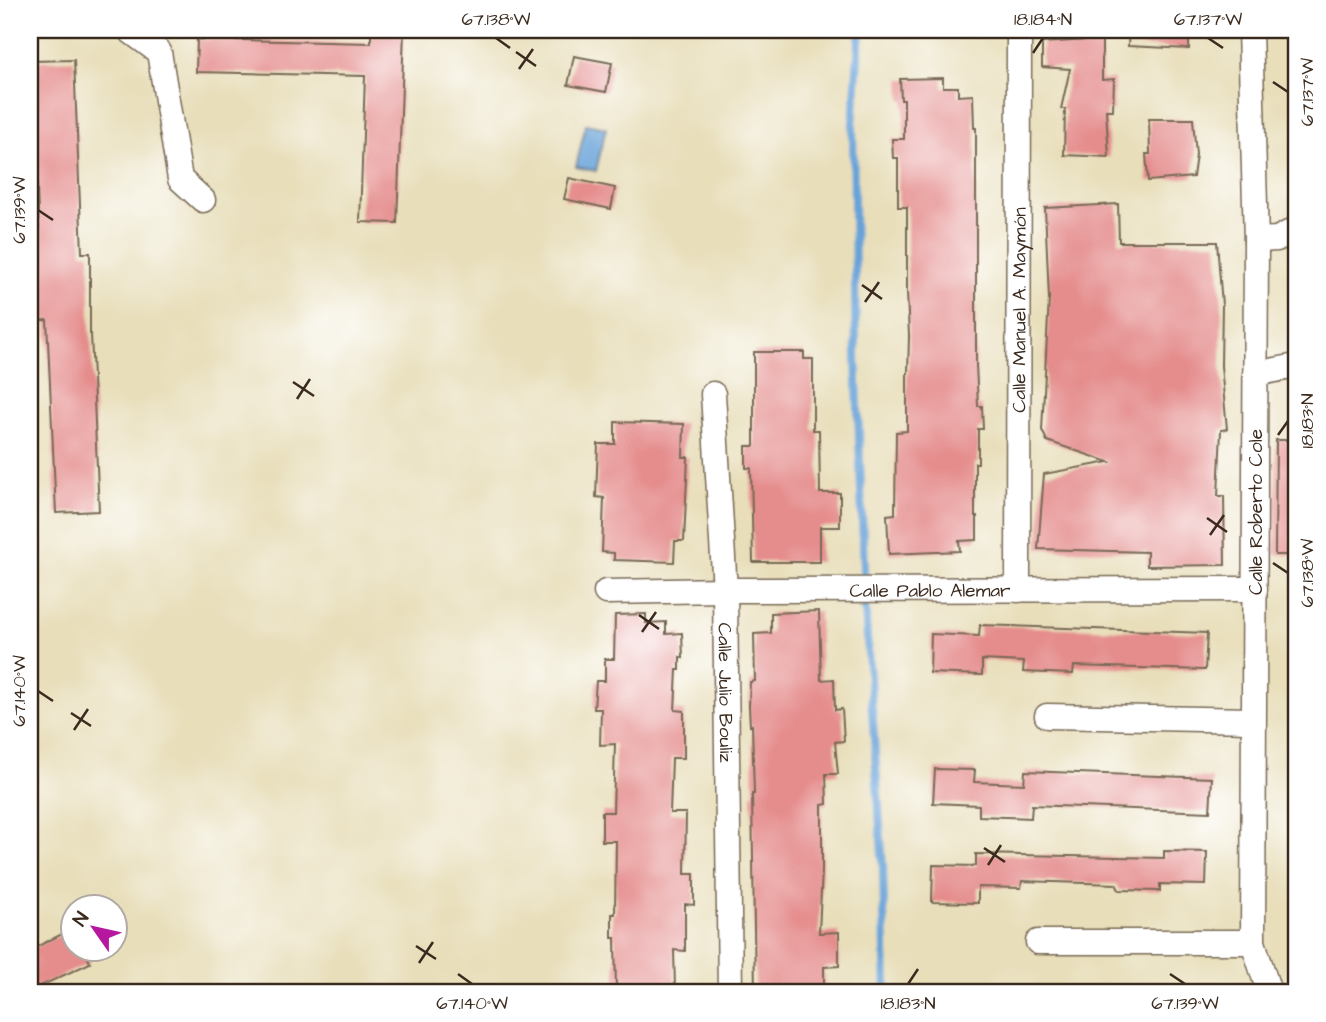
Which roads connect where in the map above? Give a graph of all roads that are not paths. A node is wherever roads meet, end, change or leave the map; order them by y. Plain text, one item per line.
1 (130, 30) edge
2 (1019, 30) edge
3 (1250, 30) edge
4 (203, 200) dead end
5 (1296, 229) edge
6 (1255, 240) junction
7 (1296, 366) edge
8 (1255, 374) junction
9 (713, 394) dead end
10 (1255, 589) junction
11 (725, 590) junction
12 (1018, 590) junction
13 (606, 592) dead end
14 (1047, 716) dead end
15 (1254, 720) junction
16 (1038, 942) dead end
17 (1253, 942) junction
18 (730, 992) edge
19 (1269, 992) edge

1 - 4 street
2 - 12 street, Calle Manuel A. Maymón
3 - 6 street, Calle Roberto Cole
5 - 6 street
6 - 8 street, Calle Roberto Cole
7 - 8 street
8 - 10 street, Calle Roberto Cole
9 - 11 street, Calle Julio Bouliz
10 - 12 street, Calle Pablo Alemar
10 - 15 street, Calle Roberto Cole
11 - 12 street, Calle Pablo Alemar
11 - 13 street, Calle Pablo Alemar
11 - 18 street, Calle Julio Bouliz
14 - 15 street
15 - 17 street, Calle Roberto Cole
16 - 17 street
17 - 19 street, Calle Roberto Cole

